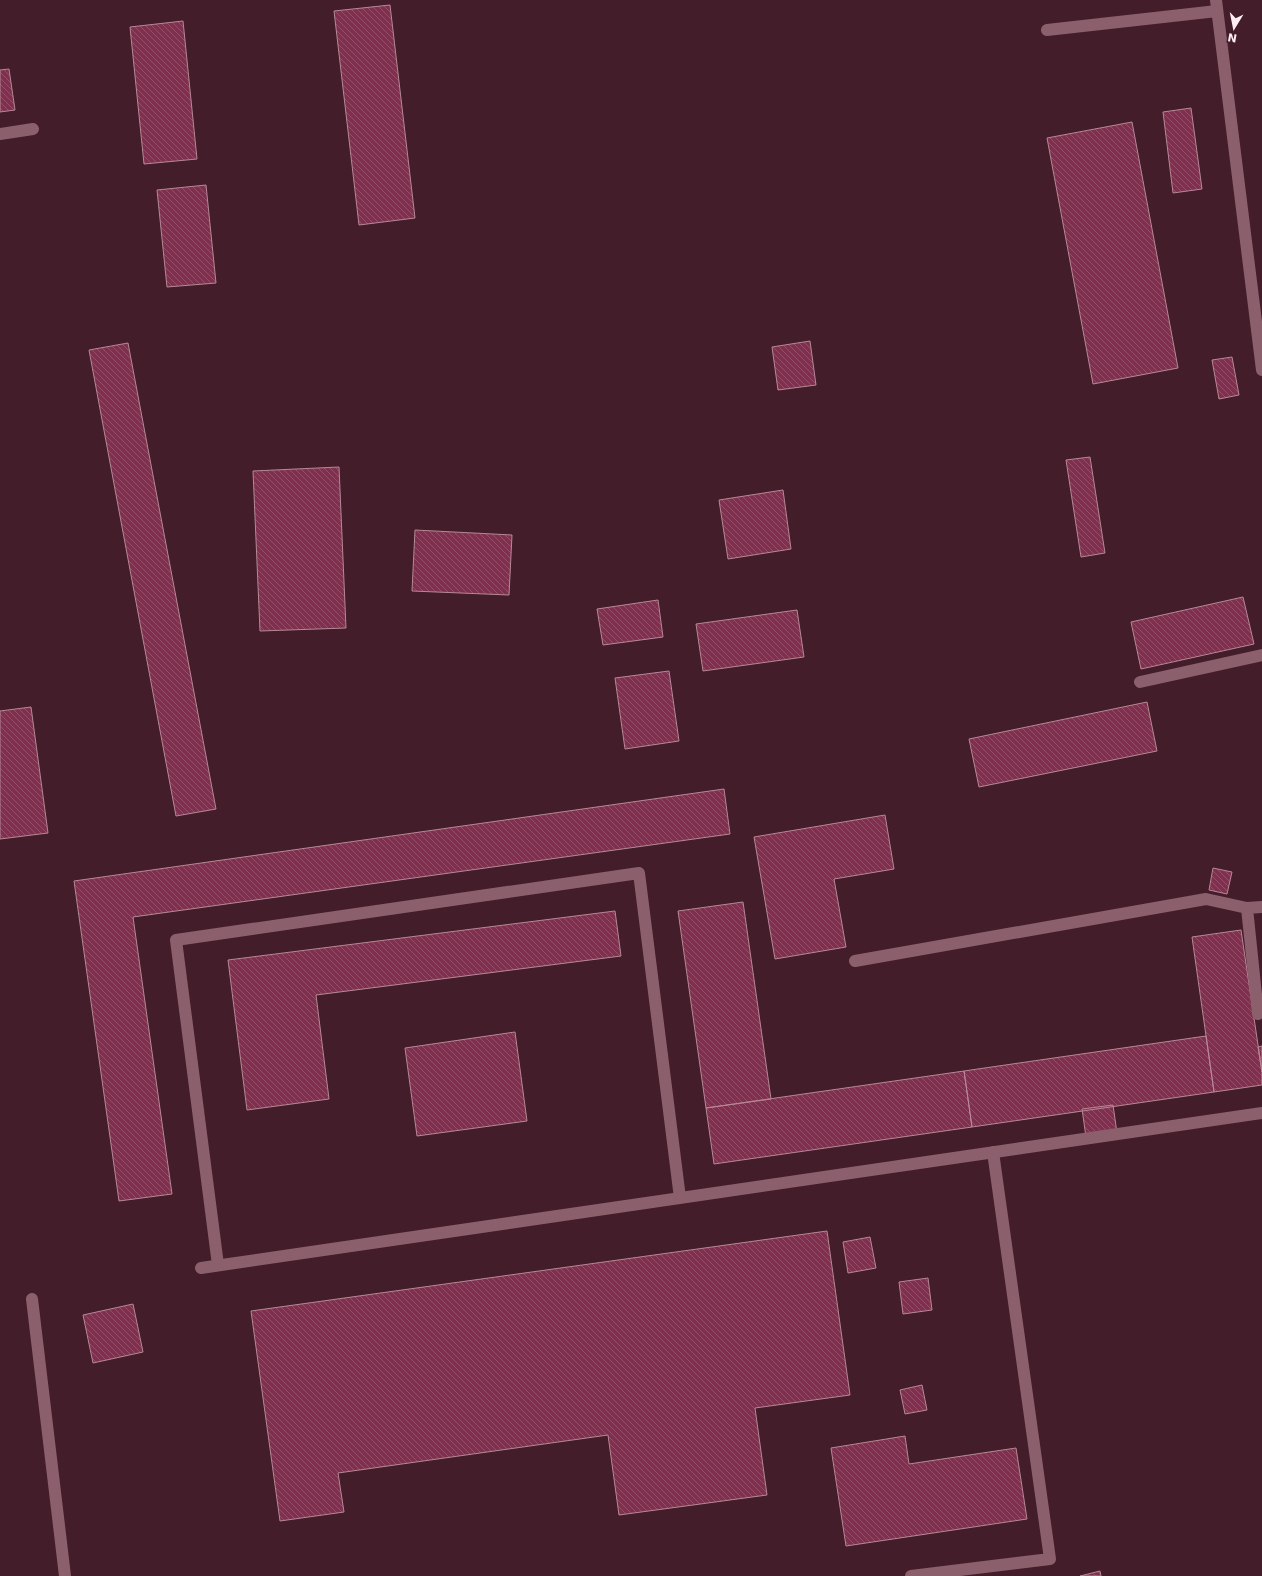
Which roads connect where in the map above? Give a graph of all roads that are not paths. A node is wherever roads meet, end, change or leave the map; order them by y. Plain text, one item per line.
1 (1216, 6) edge
2 (1047, 30) dead end
3 (32, 129) dead end
4 (0, 134) edge
5 (1262, 370) edge
6 (1262, 655) edge
7 (1140, 682) dead end
8 (1262, 907) edge
9 (1247, 908) junction
10 (855, 961) dead end
11 (1258, 1014) dead end
12 (1262, 1113) edge
13 (994, 1152) junction
14 (680, 1198) junction
15 (218, 1266) junction
16 (201, 1268) dead end
17 (32, 1299) dead end
18 (65, 1576) edge
19 (911, 1576) edge

1 - 2 lane
1 - 5 lane
3 - 4 lane
6 - 7 lane
8 - 9 lane
9 - 10 lane
9 - 11 lane
12 - 13 lane
13 - 14 lane
13 - 19 lane
14 - 15 lane
14 - 15 lane
15 - 16 lane
17 - 18 lane

